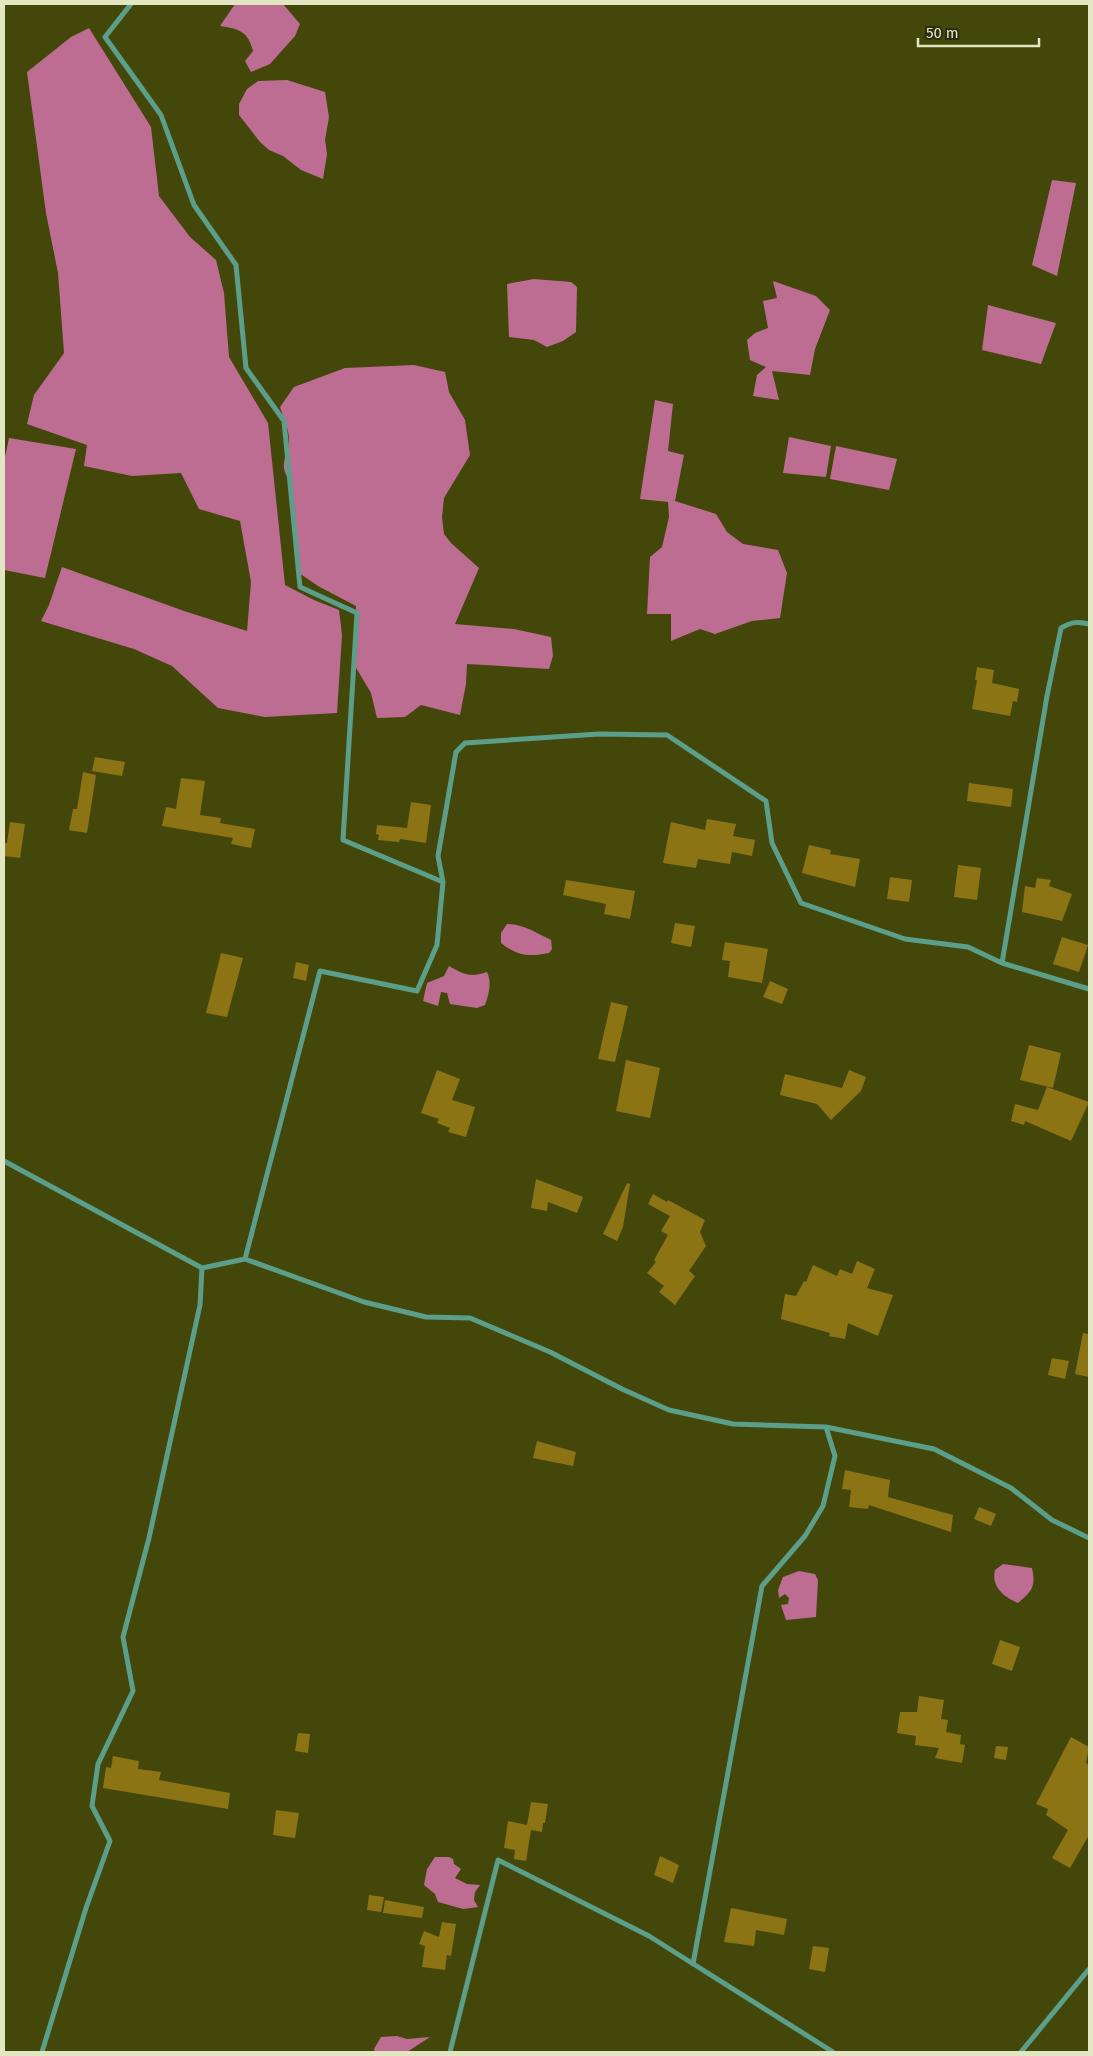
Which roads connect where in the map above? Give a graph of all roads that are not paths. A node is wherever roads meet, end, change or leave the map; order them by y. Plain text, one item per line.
1 (131, 4) edge
2 (1089, 624) edge
3 (443, 882) junction
4 (1002, 963) junction
5 (1089, 989) edge
6 (4, 1161) edge
7 (245, 1259) junction
8 (202, 1268) junction
9 (826, 1427) junction
10 (1089, 1538) edge
11 (693, 1964) junction
12 (1089, 1970) edge
13 (42, 2052) edge
14 (450, 2052) edge
15 (833, 2052) edge
16 (1021, 2052) edge

1 - 3 street
2 - 4 street
3 - 4 street
3 - 7 street
4 - 5 street
6 - 8 street
7 - 8 street
7 - 9 street
8 - 13 street
9 - 10 street
9 - 11 street
11 - 14 street
11 - 15 street
12 - 16 street

